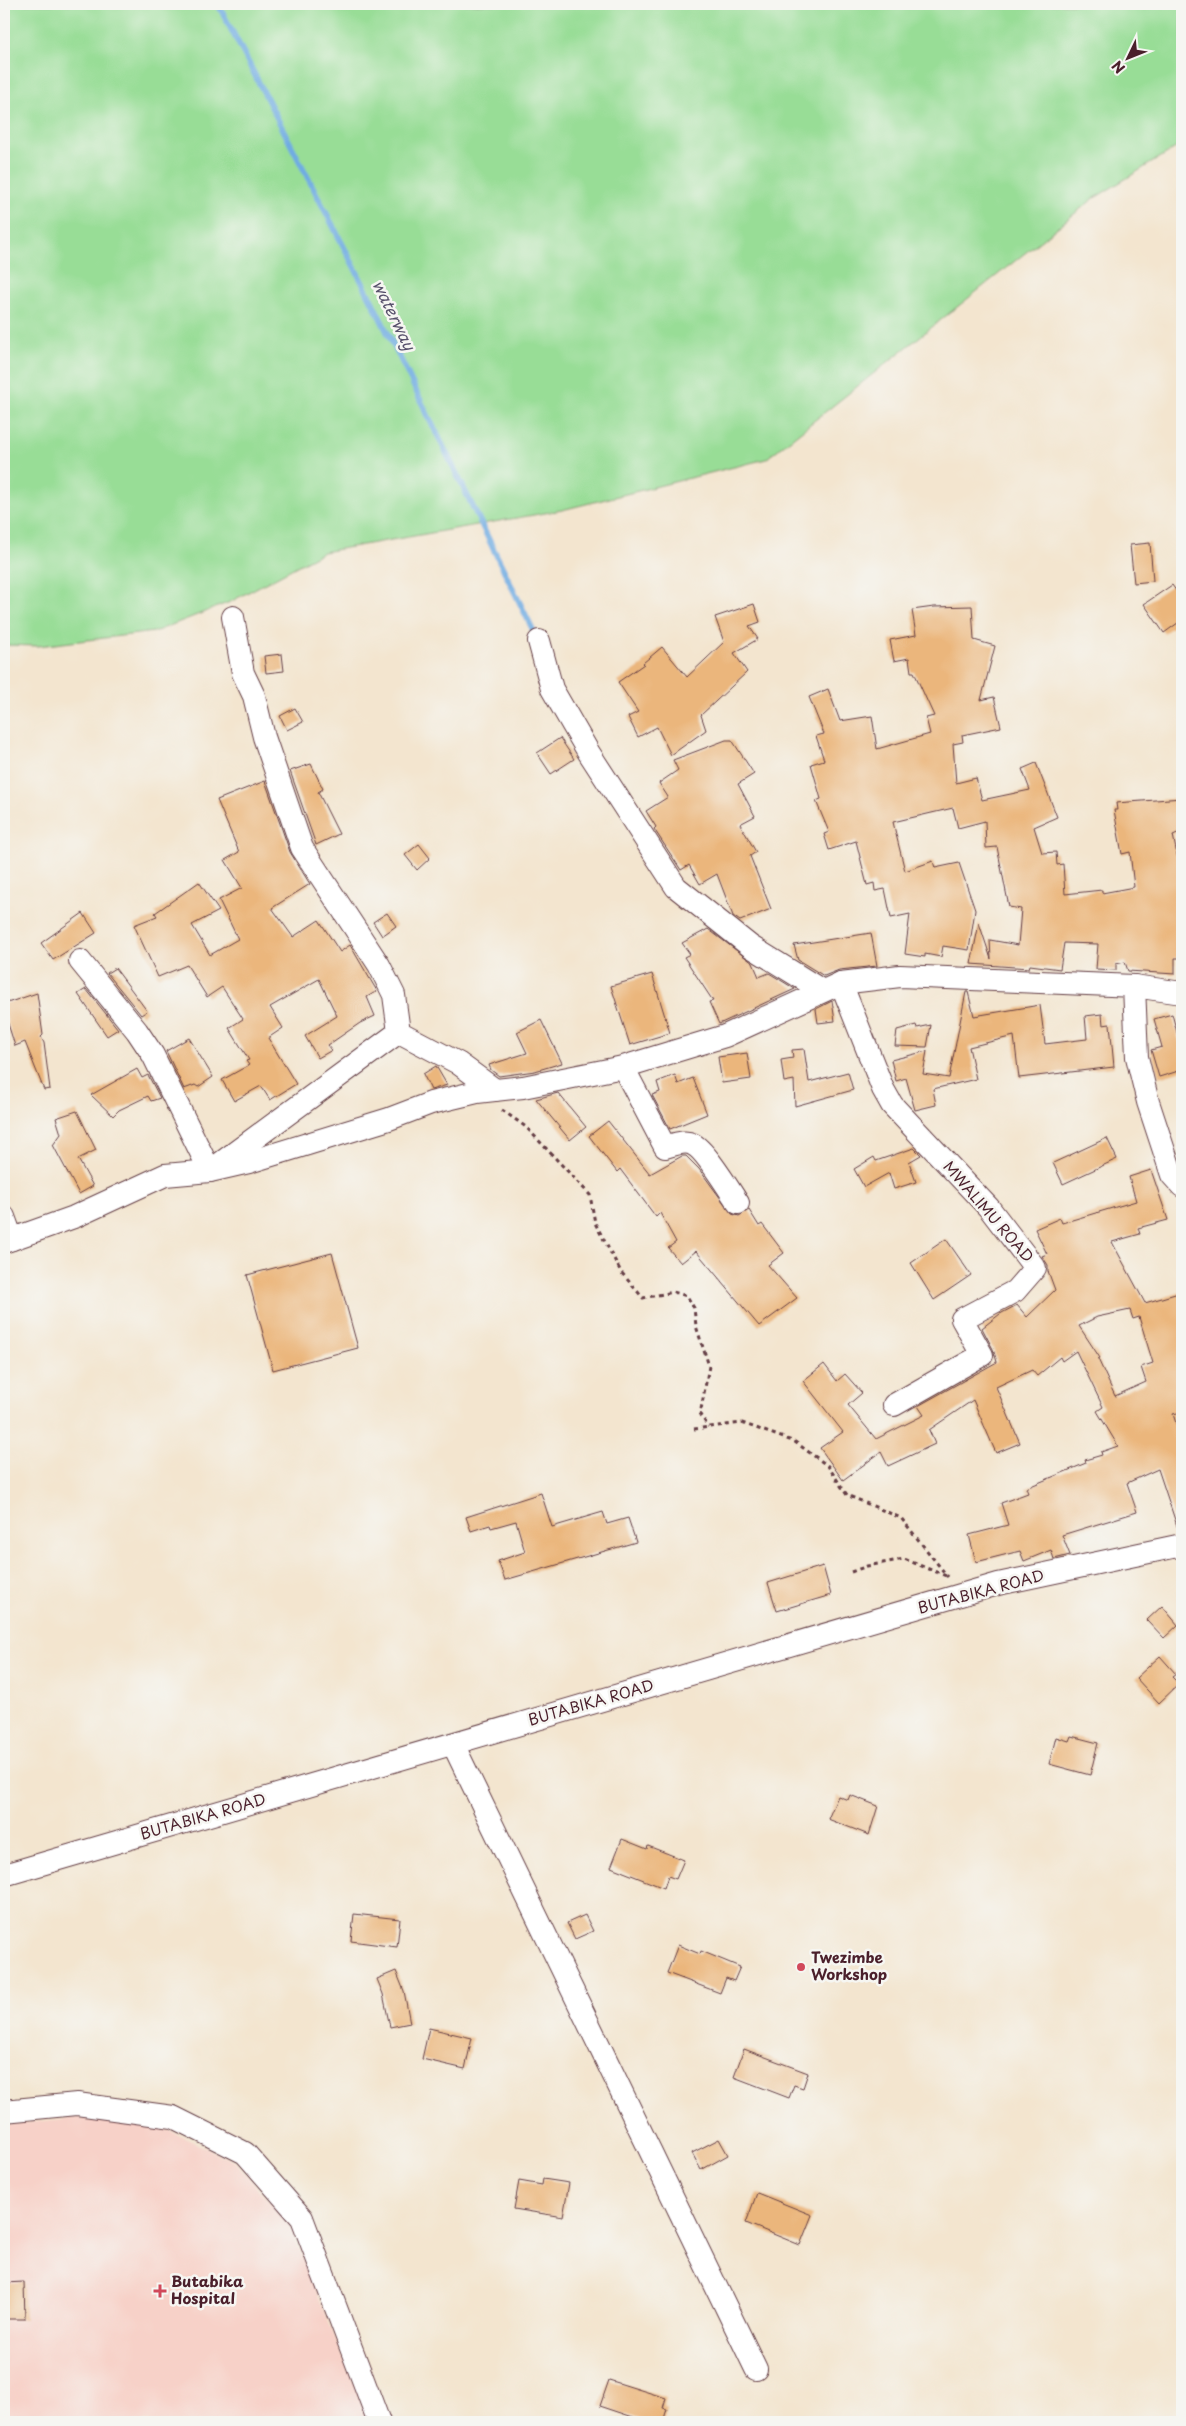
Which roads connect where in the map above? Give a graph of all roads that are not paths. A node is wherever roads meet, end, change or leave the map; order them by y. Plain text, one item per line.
1 (233, 617) dead end
2 (539, 641) dead end
3 (80, 961) dead end
4 (1134, 986) junction
5 (831, 987) junction
6 (1182, 993) edge
7 (399, 1032) junction
8 (623, 1067) junction
9 (486, 1091) junction
10 (210, 1171) junction
11 (1182, 1186) edge
12 (738, 1203) dead end
13 (4, 1217) edge
14 (8, 1241) edge
15 (894, 1405) dead end
16 (1182, 1545) edge
17 (453, 1744) junction
18 (4, 1875) edge
19 (4, 2111) edge
20 (756, 2369) dead end
21 (380, 2422) edge

1 - 7 street
2 - 5 street
3 - 10 street
4 - 5 street
4 - 6 street
4 - 11 street
5 - 8 street
5 - 15 street, MWALIMU ROAD
7 - 9 street
7 - 10 street
8 - 9 street
8 - 12 street
9 - 10 street
10 - 14 street
13 - 14 street
16 - 17 street, BUTABIKA ROAD
17 - 18 street, BUTABIKA ROAD
17 - 20 street
19 - 21 street

